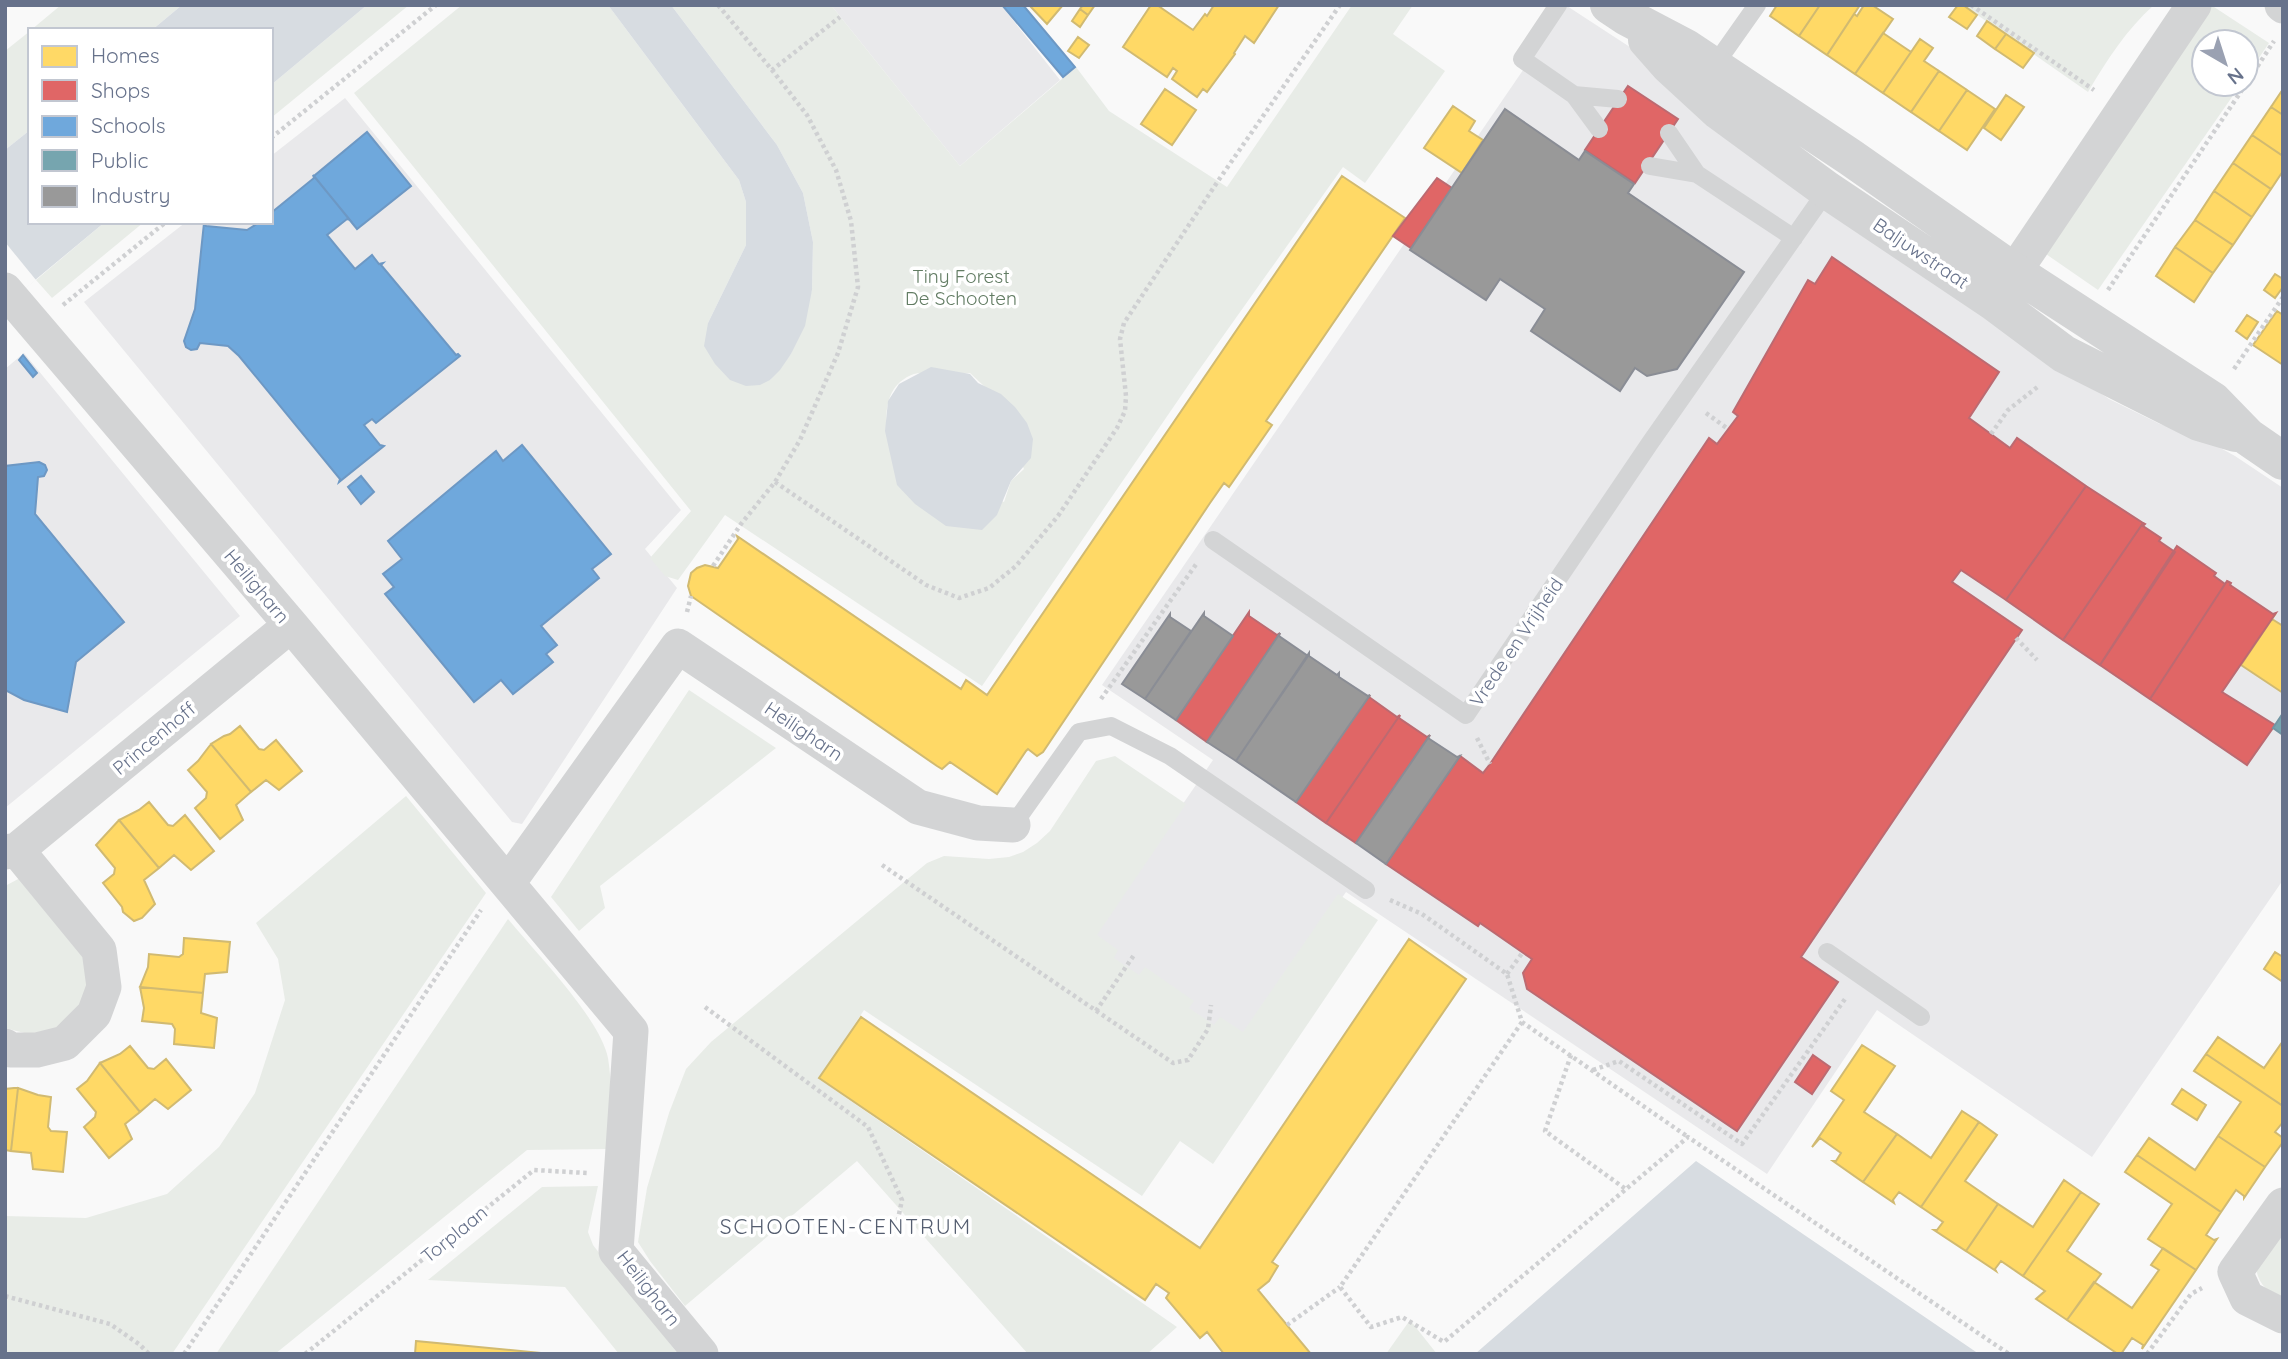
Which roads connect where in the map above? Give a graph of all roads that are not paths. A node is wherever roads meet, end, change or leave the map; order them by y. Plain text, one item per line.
1 (1558, 5) edge
2 (1757, 5) edge
3 (2194, 5) edge
4 (1618, 11) edge
5 (1714, 66) junction
6 (1574, 94) junction
7 (1618, 99) dead end
8 (1599, 129) dead end
9 (1669, 133) dead end
10 (1850, 157) junction
11 (1650, 166) dead end
12 (1697, 174) junction
13 (1827, 190) junction
14 (1794, 238) junction
15 (2004, 286) junction
16 (9, 294) edge
17 (2248, 437) junction
18 (2283, 461) edge
19 (1213, 540) road end
20 (290, 625) junction
21 (1013, 825) joint
22 (11, 851) edge
23 (508, 883) junction
24 (1366, 890) road end
25 (1827, 952) dead end
26 (1921, 1017) dead end
27 (5, 1046) edge
28 (2283, 1205) edge
29 (2283, 1317) edge
30 (701, 1354) edge

1 - 6 lane
2 - 5 lane
3 - 15 street
4 - 5 street, Baljuwstraat
4 - 13 street, Baljuwstraat
5 - 10 street, Baljuwstraat
6 - 7 lane
6 - 8 lane
9 - 12 lane
10 - 13 lane, Vrede en Vrijheid
10 - 15 street, Baljuwstraat
11 - 12 lane
12 - 14 lane
13 - 14 lane, Vrede en Vrijheid
13 - 15 street, Baljuwstraat
14 - 19 lane, Vrede en Vrijheid
15 - 17 street, Baljuwstraat
15 - 17 street, Baljuwstraat
16 - 20 street, Heiligharn
17 - 18 street, Baljuwstraat
20 - 22 street, Princenhoff
20 - 23 street, Heiligharn
21 - 23 street, Heiligharn
21 - 24 lane
22 - 27 street, Princenhoff
23 - 30 street, Heiligharn
25 - 26 lane
28 - 29 street

